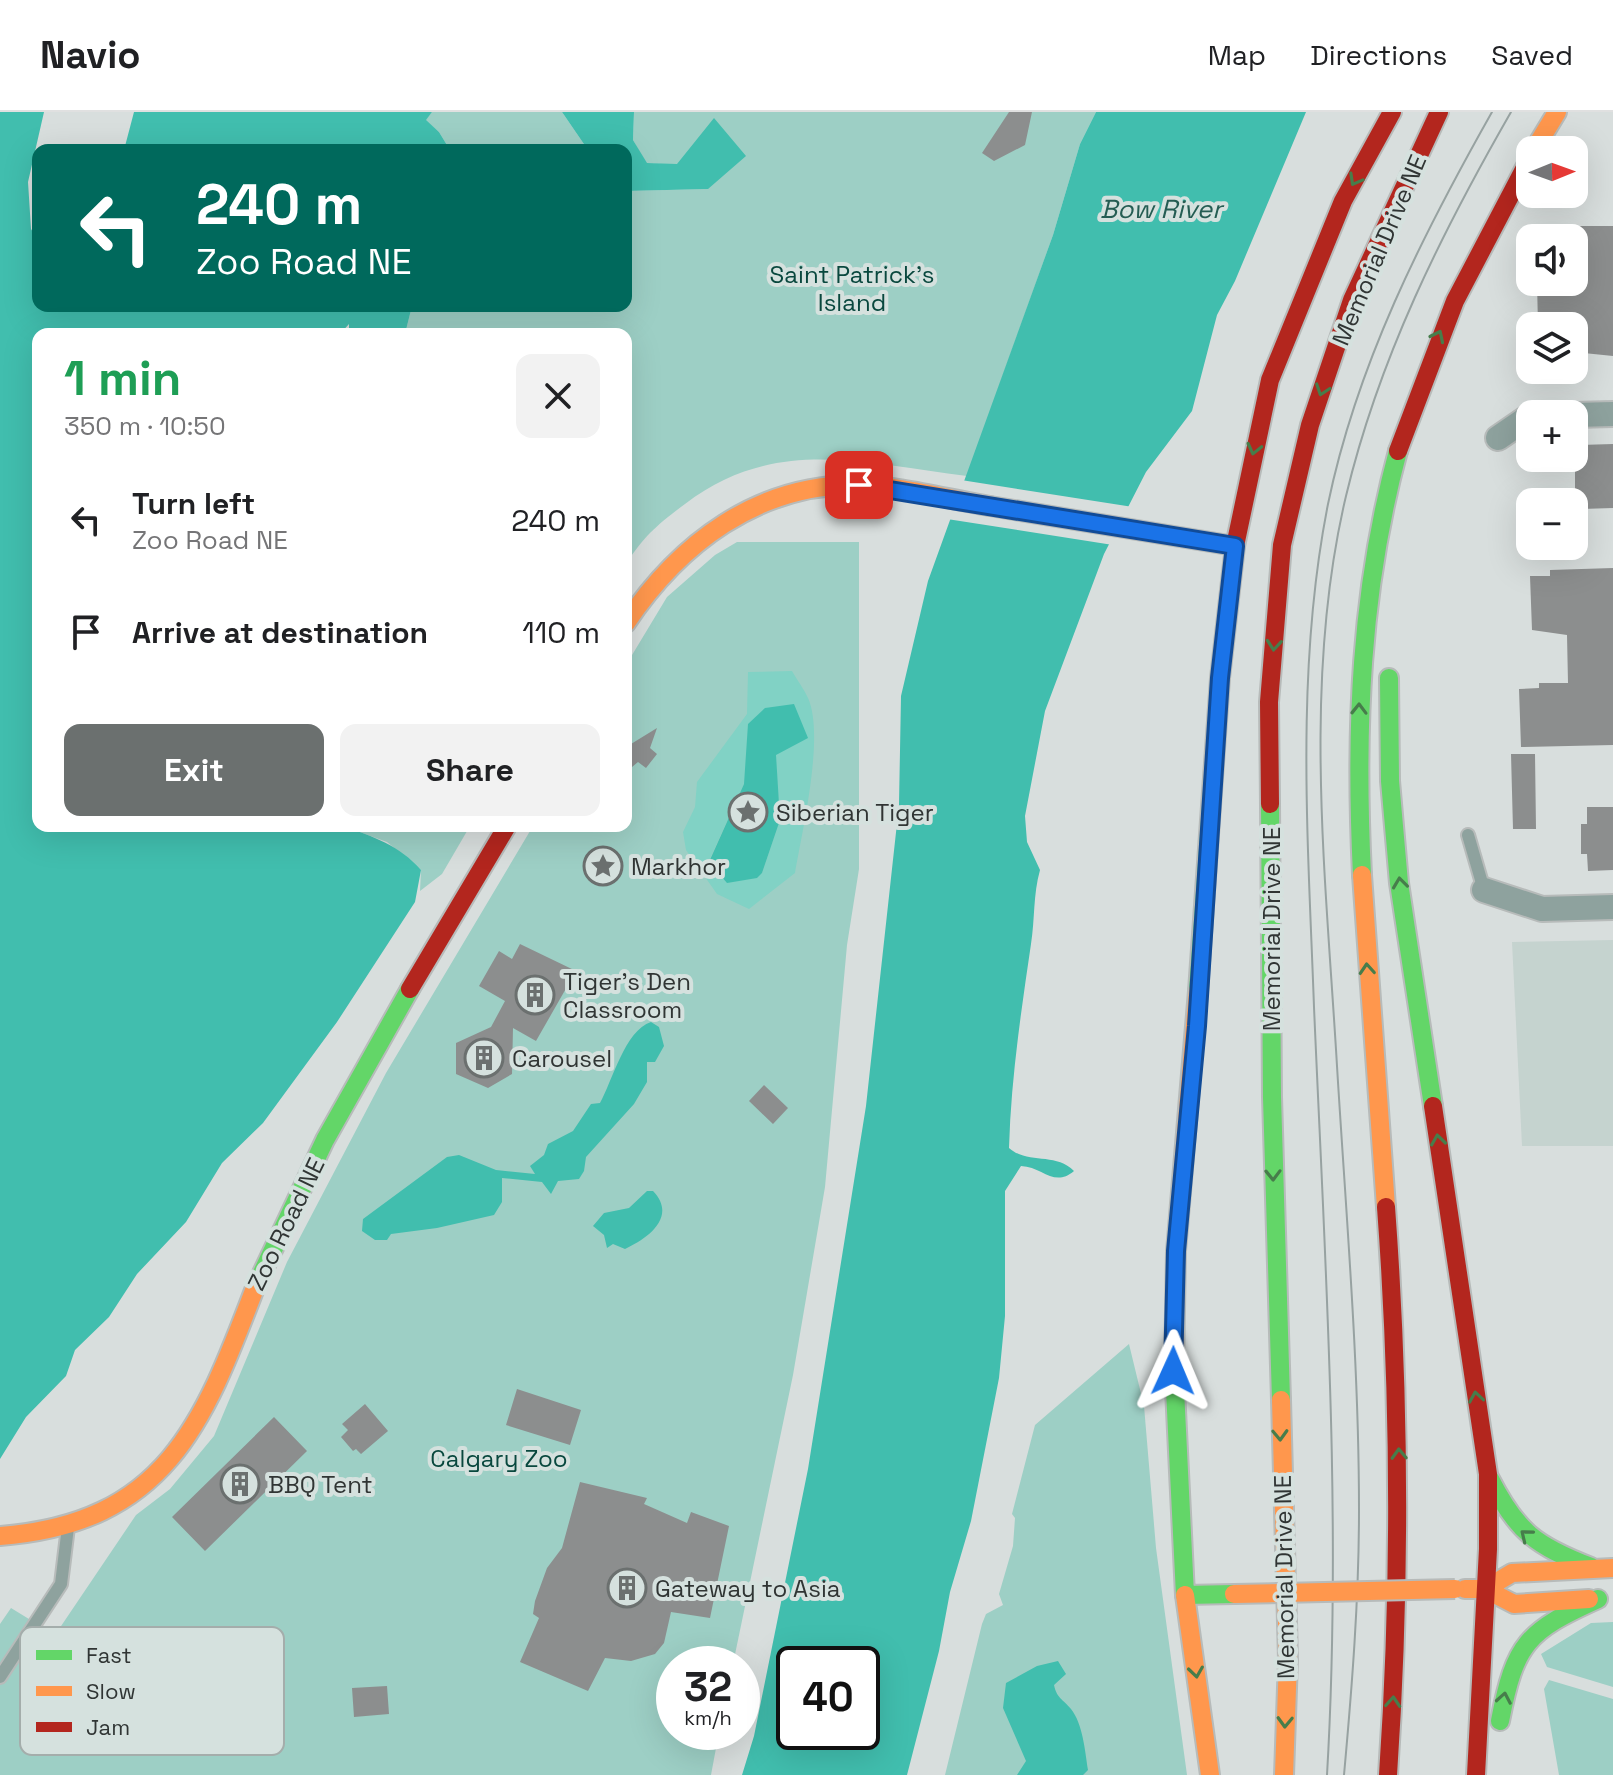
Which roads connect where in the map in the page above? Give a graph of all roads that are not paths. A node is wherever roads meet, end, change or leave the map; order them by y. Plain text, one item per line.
1 (1392, 112) edge
2 (1439, 112) edge
3 (1557, 112) edge
4 (1542, 136) edge
5 (1516, 181) edge
6 (1613, 414) edge
7 (1588, 415) edge
8 (1516, 426) edge
9 (1498, 438) dead end
10 (1393, 462) junction
11 (1403, 510) dead end
12 (1235, 546) junction
13 (632, 614) edge
14 (1390, 666) dead end
15 (504, 832) edge
16 (1468, 835) dead end
17 (1484, 890) joint
18 (1613, 907) edge
19 (1488, 1474) junction
20 (68, 1527) junction
21 (0, 1536) edge
22 (1591, 1567) junction
23 (1613, 1568) edge
24 (1485, 1589) junction
25 (1185, 1595) junction
26 (1605, 1599) edge
27 (33, 1627) edge
28 (20, 1647) edge
29 (0, 1677) edge
30 (1210, 1775) edge
31 (1284, 1775) edge
32 (1388, 1775) edge
33 (1476, 1775) edge
34 (1491, 1775) edge

1 -> 12 main road
2 -> 31 main road, Memorial Drive NE
3 - 4 main road
10 -> 5 main road
6 - 7 street
8 - 9 street
10 - 11 main road
32 -> 10 main road
12 - 13 main road
12 - 25 main road
19 -> 14 main road
15 - 20 main road, Zoo Road NE
16 - 17 lane
17 - 18 street
22 -> 19 main road
19 - 24 main road
20 - 21 main road, Zoo Road NE
20 - 27 lane
22 - 23 main road
22 - 24 main road
24 - 25 main road, bridge
24 - 26 main road
24 - 33 main road
25 -> 30 main road
34 -> 26 main road
28 - 29 lane

